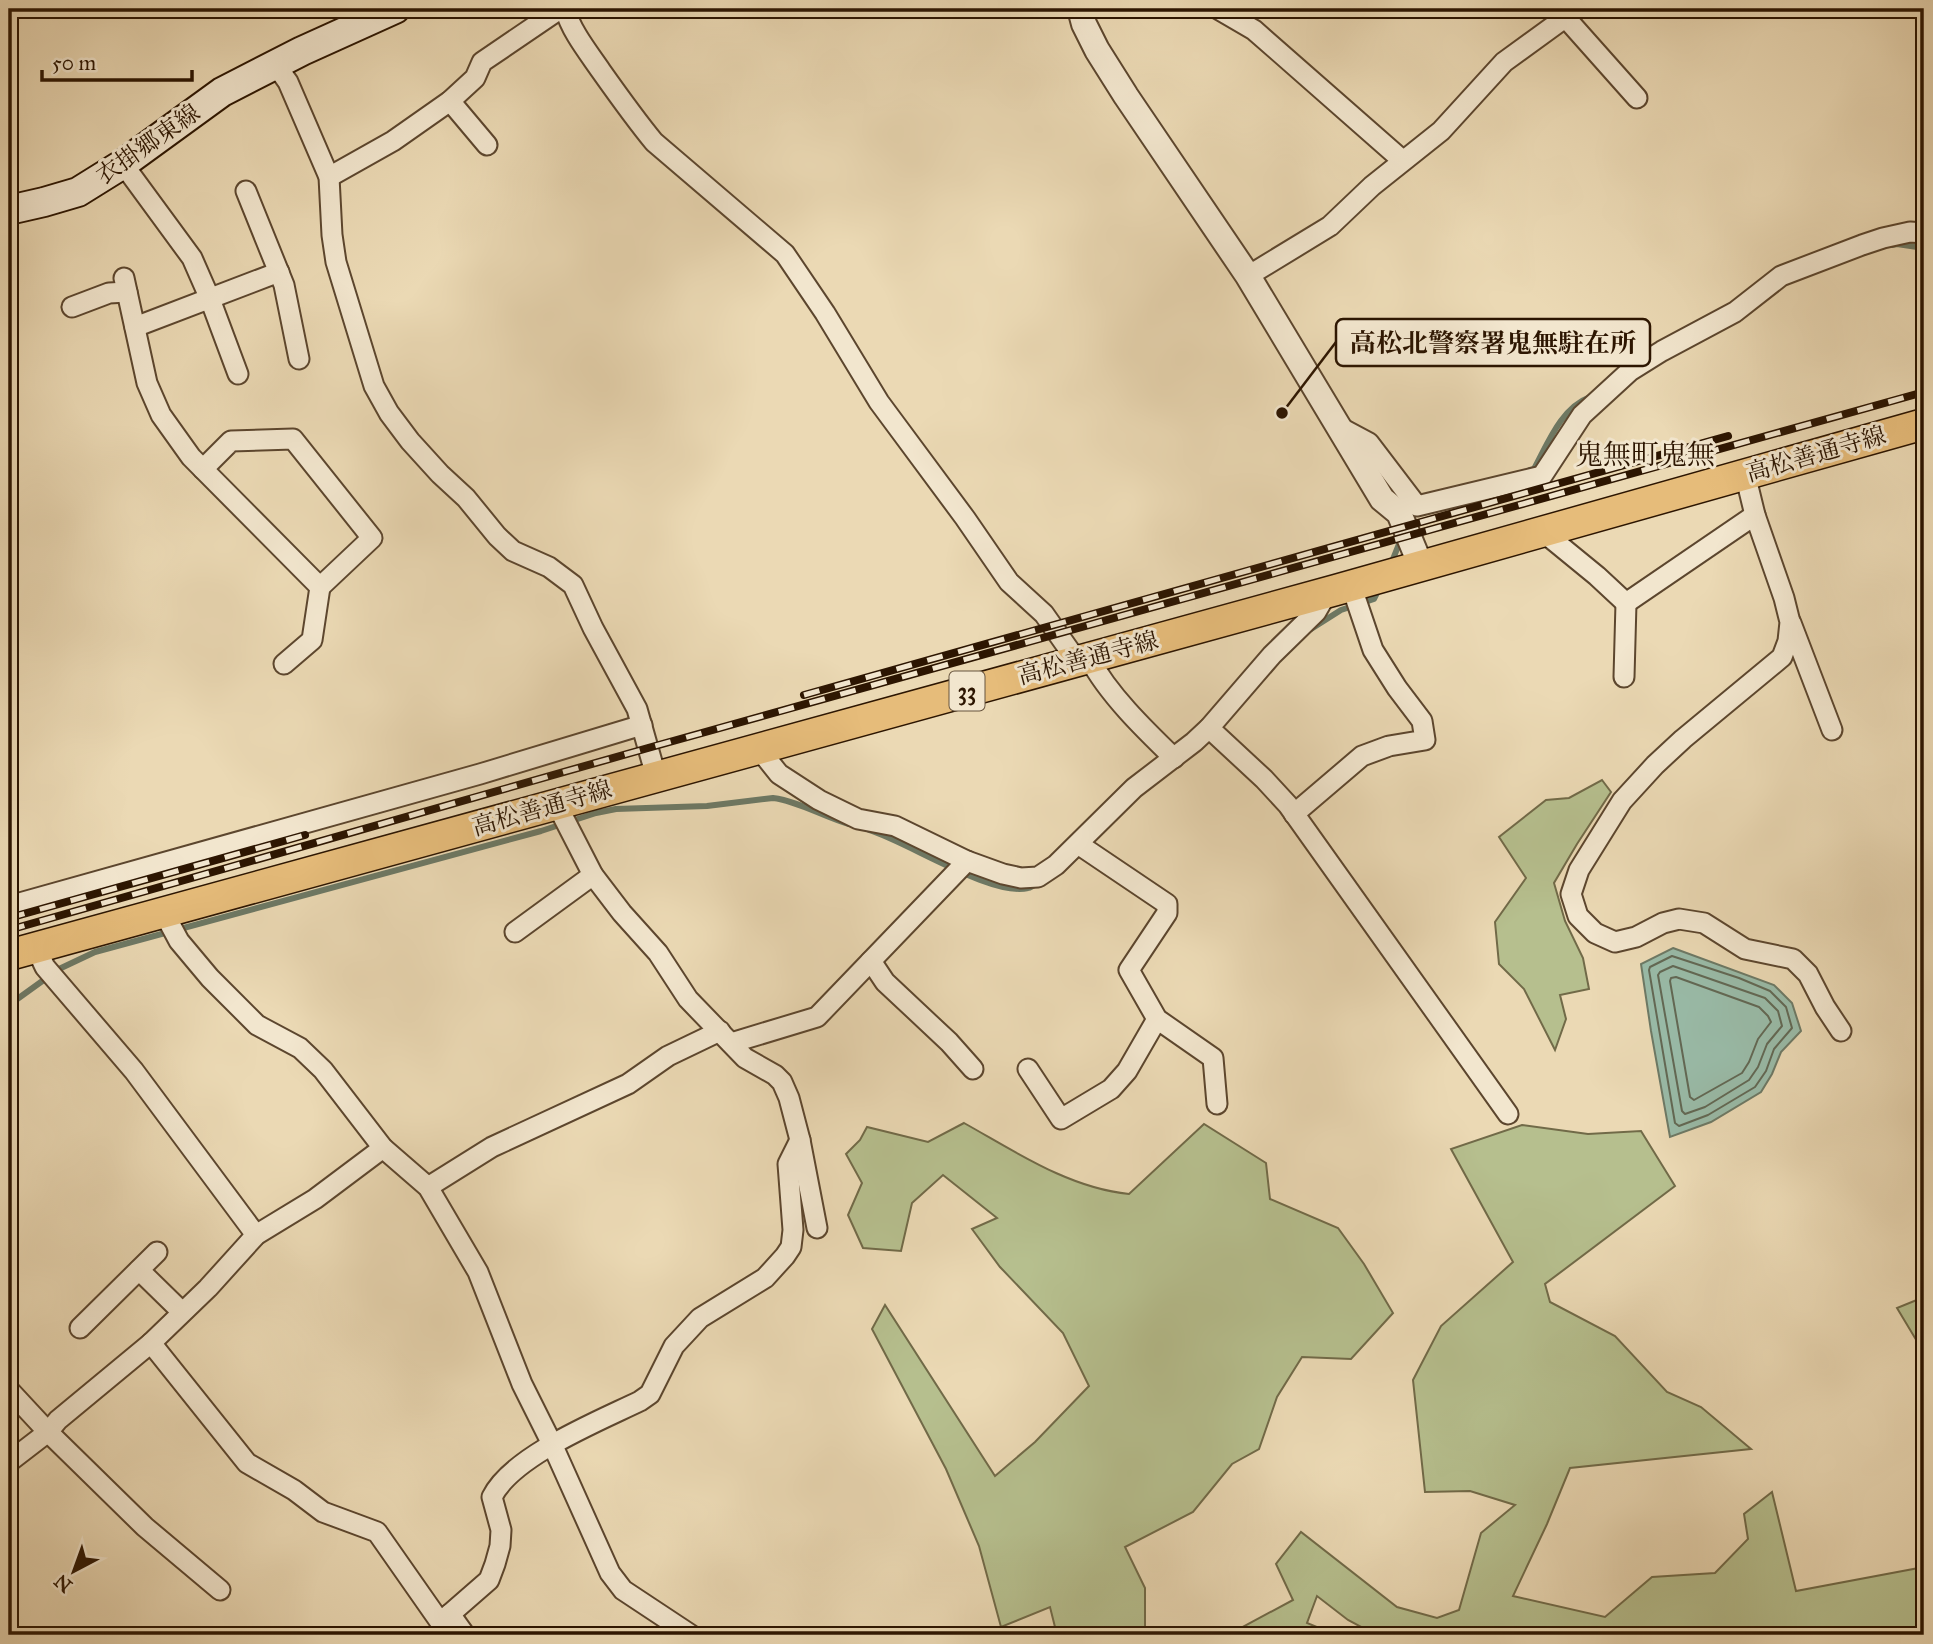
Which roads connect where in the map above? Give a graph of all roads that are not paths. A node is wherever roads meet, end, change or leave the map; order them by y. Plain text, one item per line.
1 (395, 9) edge
2 (563, 9) edge
3 (1080, 9) edge
4 (1218, 9) edge
5 (1571, 13) edge
6 (363, 16) edge
7 (275, 64) junction
8 (1637, 98) dead end
9 (450, 101) junction
10 (487, 145) dead end
11 (1402, 160) junction
12 (123, 164) junction
13 (329, 177) junction
14 (246, 191) dead end
15 (9, 210) edge
16 (1924, 233) edge
17 (279, 272) junction
18 (1248, 276) junction
19 (210, 299) junction
20 (72, 307) dead end
21 (135, 327) junction
22 (299, 359) dead end
23 (237, 374) dead end
24 (1924, 424) edge
25 (1336, 425) junction
26 (203, 469) junction
27 (1745, 474) junction
28 (1755, 515) junction
29 (1542, 531) junction
30 (1421, 566) junction
31 (320, 587) junction
32 (1339, 589) junction
33 (1626, 603) junction
34 (1790, 622) junction
35 (1083, 659) junction
36 (284, 664) dead end
37 (1624, 677) dead end
38 (642, 725) junction
39 (1209, 728) junction
40 (1832, 730) dead end
41 (760, 749) junction
42 (1174, 758) junction
43 (656, 776) junction
44 (557, 805) junction
45 (1294, 814) junction
46 (1078, 844) junction
47 (967, 861) junction
48 (593, 875) junction
49 (9, 906) edge
50 (164, 913) junction
51 (515, 932) dead end
52 (22, 951) edge
53 (871, 961) junction
54 (1157, 1018) junction
55 (1841, 1031) dead end
56 (725, 1037) junction
57 (973, 1069) dead end
58 (1028, 1069) dead end
59 (1217, 1104) dead end
60 (1508, 1114) dead end
61 (800, 1140) junction
62 (383, 1148) junction
63 (428, 1187) junction
64 (817, 1228) dead end
65 (256, 1235) junction
66 (157, 1252) dead end
67 (139, 1270) junction
68 (182, 1312) junction
69 (80, 1328) dead end
70 (151, 1343) junction
71 (9, 1390) edge
72 (48, 1432) junction
73 (552, 1444) junction
74 (9, 1462) edge
75 (220, 1590) dead end
76 (450, 1614) junction
77 (465, 1635) edge
78 (691, 1635) edge

1 - 6 main road, 衣掛郷東線
2 - 9 street
2 - 35 street
3 - 18 street
4 - 11 street
5 - 8 street
5 - 11 street
6 - 7 main road, 衣掛郷東線
7 - 12 main road, 衣掛郷東線
7 - 13 street
9 - 10 street
9 - 13 street
11 - 18 street
12 - 15 main road, 衣掛郷東線
12 - 19 street
13 - 38 street
14 - 17 street
16 - 25 street
17 - 19 street
17 - 22 street
18 - 25 street
19 - 21 street
19 - 23 street
20 - 21 street
21 - 26 street
24 - 27 main road, 高松善通寺線 / 33
25 - 30 street
26 - 31 street
26 - 31 street
27 - 28 street
27 - 29 main road, 高松善通寺線 / 33
28 - 33 street
28 - 34 street
29 - 30 main road, 高松善通寺線 / 33
29 - 33 street
30 - 32 main road, 高松善通寺線 / 33
31 - 36 street
32 - 35 main road, 高松善通寺線 / 33
32 - 39 street
32 - 45 street
33 - 37 street
34 - 40 street
34 - 55 street
35 - 41 main road, 高松善通寺線 / 33
35 - 42 street
38 - 43 street
38 - 49 street
39 - 42 street
39 - 45 street
41 - 43 main road, 高松善通寺線 / 33
41 - 47 street
42 - 46 street
43 - 44 main road, 高松善通寺線 / 33
44 - 48 street
44 - 50 main road, 高松善通寺線 / 33
45 - 60 street
46 - 47 street
46 - 54 street
47 - 53 street
48 - 51 street
48 - 56 street
50 - 52 main road, 高松善通寺線 / 33
50 - 62 street
52 - 65 street
53 - 56 street
53 - 57 street
54 - 58 street
54 - 59 street
56 - 61 street
56 - 63 street
61 - 64 street
61 - 73 street
62 - 63 street
62 - 65 street
63 - 73 street
65 - 68 street
66 - 67 street
67 - 68 street
67 - 69 street
68 - 70 street
70 - 72 street
70 - 76 street
71 - 72 street
72 - 74 street
72 - 75 street
73 - 76 street
73 - 78 street
76 - 77 street

